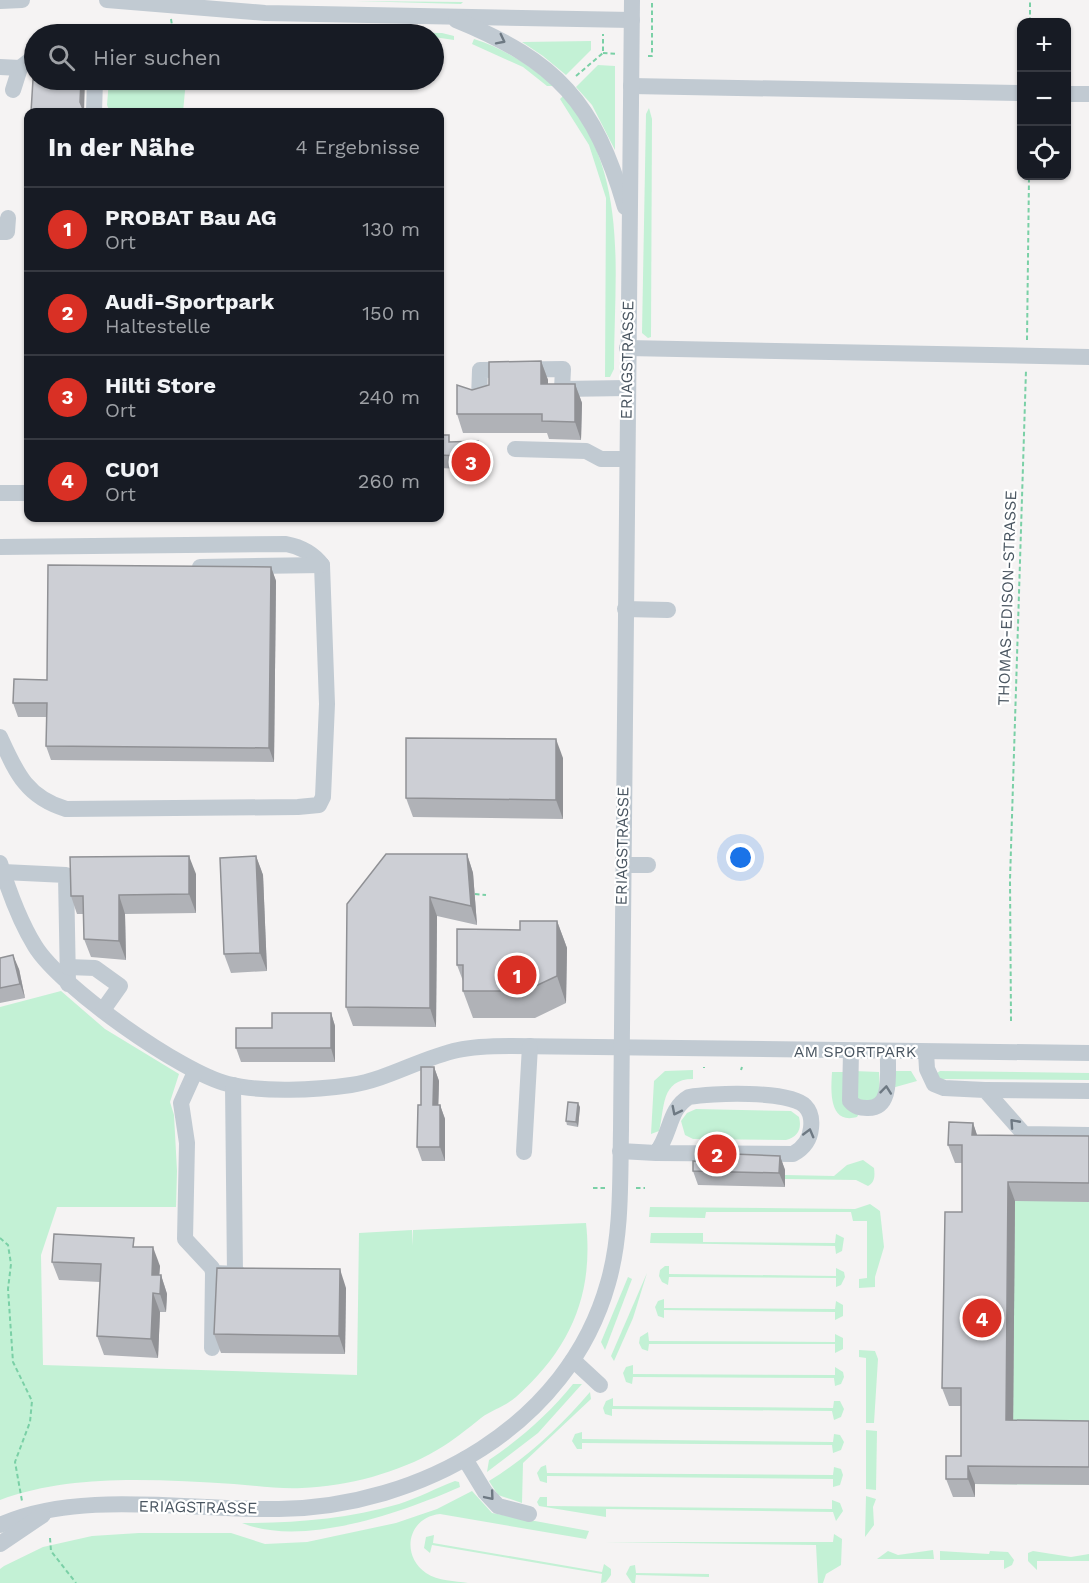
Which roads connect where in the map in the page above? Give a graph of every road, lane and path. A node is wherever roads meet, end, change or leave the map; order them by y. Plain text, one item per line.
1 (22, 0) edge
2 (107, 0) edge
3 (632, 0) edge
4 (652, 0) edge
5 (1030, 0) edge
6 (0, 1) edge
7 (173, 2) edge
8 (448, 16) junction
9 (1030, 18) edge
10 (603, 19) junction
11 (632, 20) junction
12 (652, 56) dead end
13 (24, 65) edge
14 (0, 67) edge
15 (20, 68) junction
16 (565, 86) junction
17 (631, 86) junction
18 (13, 90) dead end
19 (95, 90) edge
20 (1017, 93) edge
21 (1071, 94) edge
22 (1089, 94) edge
23 (94, 108) edge
24 (1029, 180) edge
25 (629, 223) junction
26 (627, 348) junction
27 (1026, 357) junction
28 (1089, 357) edge
29 (627, 388) junction
30 (479, 398) edge
31 (515, 449) dead end
32 (626, 459) junction
33 (0, 493) edge
34 (24, 494) edge
35 (0, 547) edge
36 (57, 548) junction
37 (62, 565) edge
38 (322, 565) junction
39 (182, 567) edge
40 (625, 609) junction
41 (668, 610) dead end
42 (0, 737) edge
43 (622, 865) junction
44 (648, 866) dead end
45 (1, 867) edge
46 (475, 894) dead end
47 (486, 895) dead end
48 (68, 976) junction
49 (103, 1010) junction
50 (1011, 1021) dead end
51 (530, 1046) junction
52 (621, 1048) junction
53 (851, 1051) junction
54 (888, 1052) junction
55 (926, 1052) junction
56 (1089, 1053) edge
57 (195, 1072) junction
58 (234, 1085) junction
59 (985, 1090) junction
60 (1089, 1091) edge
61 (1089, 1135) edge
62 (620, 1151) junction
63 (524, 1152) dead end
64 (656, 1153) junction
65 (0, 1238) edge
66 (213, 1273) junction
67 (236, 1274) junction
68 (257, 1275) edge
69 (212, 1348) edge
70 (573, 1360) junction
71 (600, 1385) dead end
72 (465, 1459) junction
73 (22, 1501) dead end
74 (49, 1511) junction
75 (529, 1514) dead end
76 (0, 1525) edge
77 (50, 1538) dead end
78 (0, 1544) edge
79 (76, 1583) edge

1 - 6 street
2 - 7 street
3 - 11 street, ERIAGSTRASSE
4 - 12 path
5 - 9 path
7 - 8 street
8 - 10 street
8 -> 16 street
10 - 11 street
10 - 16 path
11 - 17 street, ERIAGSTRASSE
13 - 15 street
14 - 15 street
15 - 18 street
16 - 25 street
17 - 20 street
17 - 25 street, ERIAGSTRASSE
19 - 23 street
21 - 22 street
24 - 27 path, THOMAS-EDISON-STRASSE
25 - 26 street, ERIAGSTRASSE
26 - 27 street
26 - 29 street, ERIAGSTRASSE
27 - 28 street
27 - 50 path, THOMAS-EDISON-STRASSE
29 - 30 street
29 - 32 street, ERIAGSTRASSE
31 - 32 street
32 - 40 street, ERIAGSTRASSE
33 - 34 street
35 - 36 street
36 - 37 street
36 - 38 street
38 - 39 street
38 - 42 street
40 - 41 street
40 - 43 street, ERIAGSTRASSE
43 - 44 street
43 - 52 street, ERIAGSTRASSE
45 - 48 street, AM SPORTPARK
45 - 48 street
46 - 47 path
48 - 49 street, AM SPORTPARK
48 - 49 street
49 - 57 street, AM SPORTPARK
51 - 52 street, AM SPORTPARK
51 - 58 street, AM SPORTPARK
51 - 63 street
52 - 53 street, AM SPORTPARK
52 - 62 street, ERIAGSTRASSE
53 - 54 street, AM SPORTPARK
53 -> 54 street
54 - 55 street, AM SPORTPARK
55 - 56 street, AM SPORTPARK
55 - 59 street
57 - 58 street, AM SPORTPARK
57 - 66 street
58 - 67 street
59 - 60 street
61 -> 59 street
62 - 64 street
62 - 70 street, ERIAGSTRASSE
64 -> 64 street
65 - 73 path
66 - 67 street
66 - 69 street
67 - 68 street
70 - 71 street
70 - 72 street, ERIAGSTRASSE
72 - 74 street, ERIAGSTRASSE
72 -> 75 street
74 - 76 street, ERIAGSTRASSE
74 - 78 street
77 - 79 path

